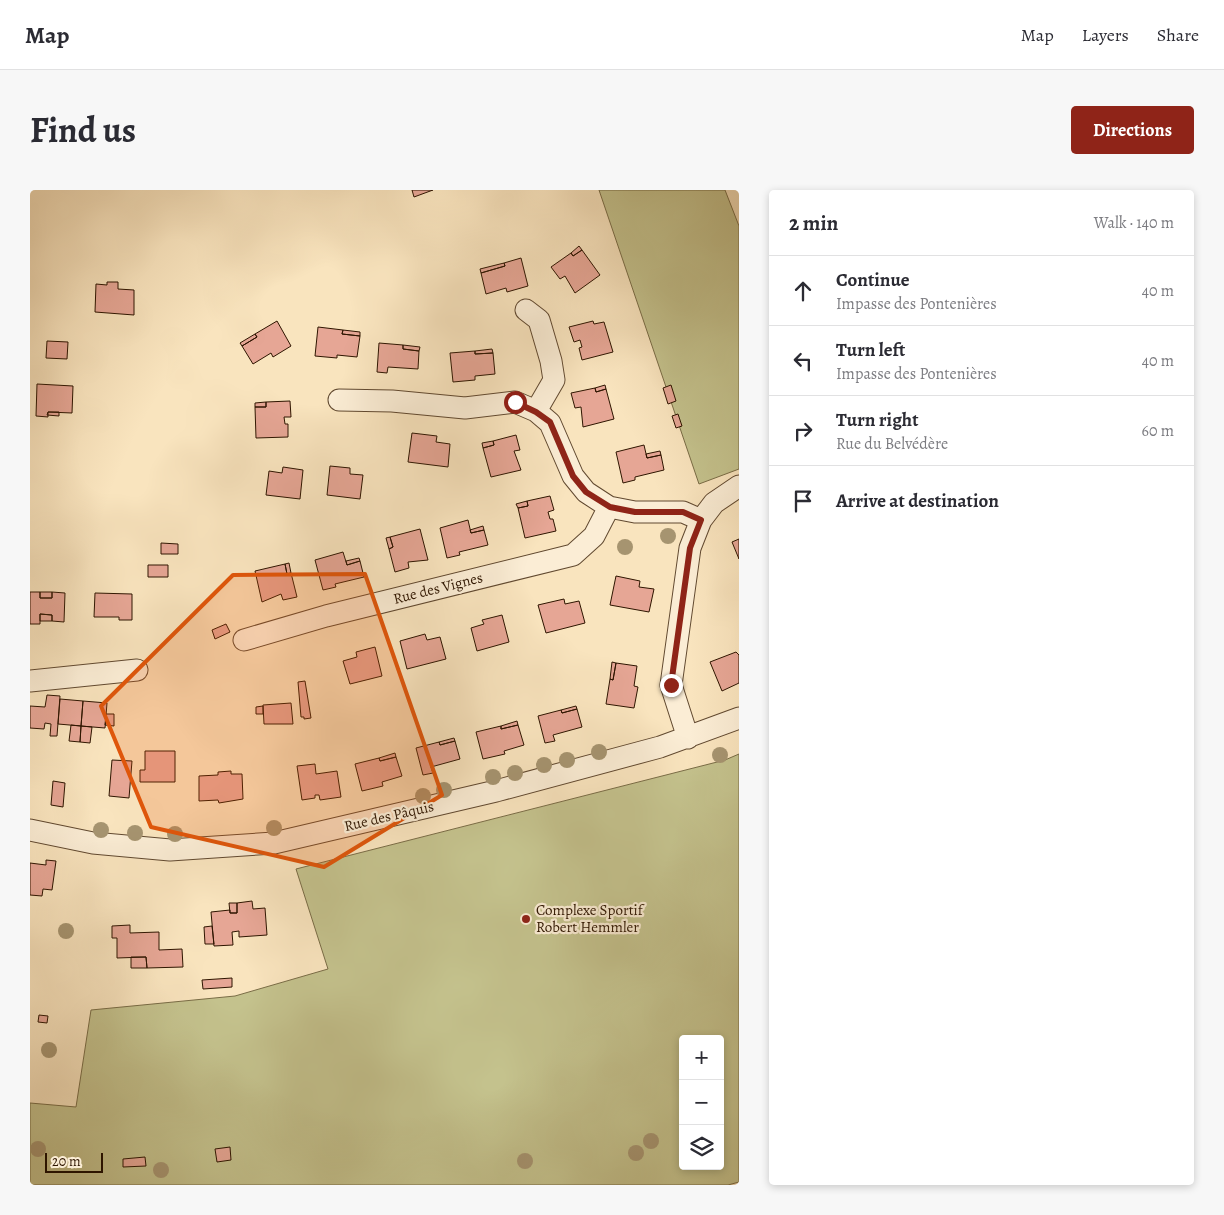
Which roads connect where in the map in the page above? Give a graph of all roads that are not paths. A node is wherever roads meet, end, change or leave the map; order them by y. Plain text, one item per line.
1 (526, 310) dead end
2 (339, 400) dead end
3 (536, 412) junction
4 (739, 486) edge
5 (610, 507) junction
6 (701, 520) junction
7 (244, 640) dead end
8 (137, 670) dead end
9 (30, 681) edge
10 (739, 718) edge
11 (688, 738) junction
12 (30, 830) edge

1 - 3 street
2 - 3 street
3 - 5 street
4 - 6 street
5 - 6 street
5 - 7 street, Rue des Vignes
6 - 11 street
8 - 9 street
10 - 11 street, Rue des Pâquis
11 - 12 street, Rue des Pâquis

